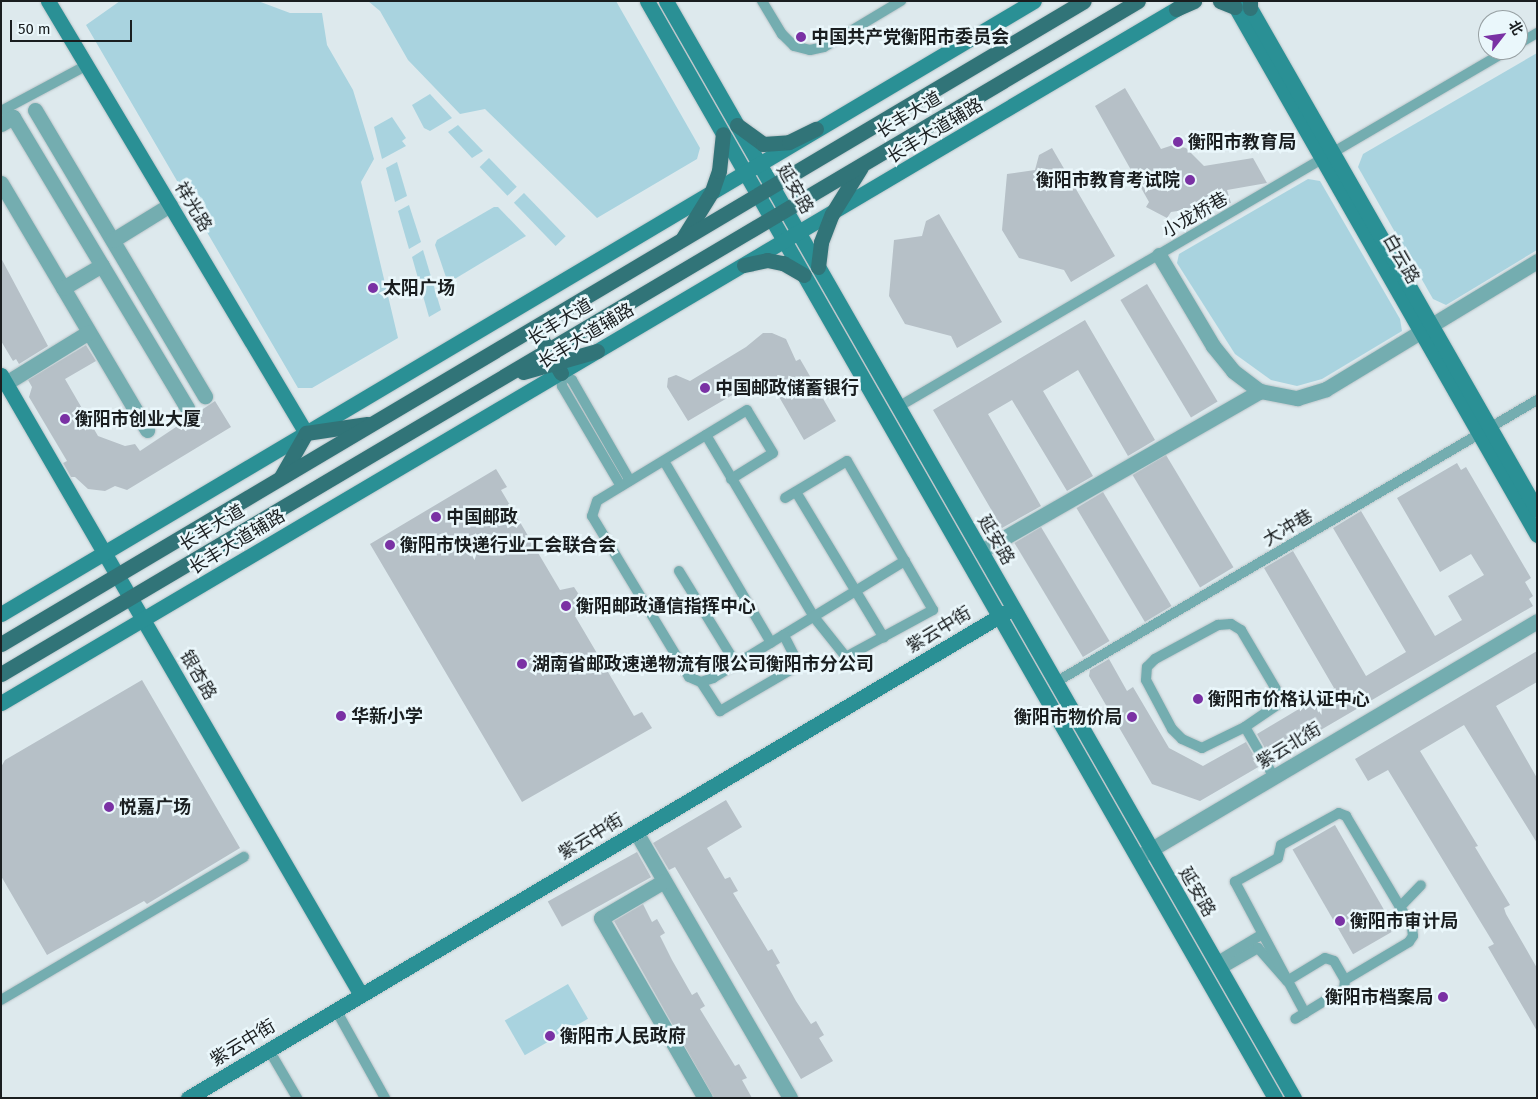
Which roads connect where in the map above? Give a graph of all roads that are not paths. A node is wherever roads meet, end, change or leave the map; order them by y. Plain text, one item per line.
1 (48, 1) edge
2 (647, 1) edge
3 (666, 1) edge
4 (762, 1) edge
5 (901, 1) edge
6 (1034, 1) edge
7 (1084, 1) edge
8 (1138, 1) edge
9 (1189, 1) edge
10 (1194, 1) edge
11 (1220, 1) edge
12 (1243, 4) edge
13 (1176, 9) junction
14 (1491, 60) edge
15 (87, 65) junction
16 (35, 110) dead end
17 (1, 112) edge
18 (1, 124) edge
19 (737, 125) junction
20 (816, 129) junction
21 (723, 134) junction
22 (1328, 156) junction
23 (758, 163) junction
24 (863, 164) junction
25 (745, 172) junction
26 (1, 184) edge
27 (772, 187) junction
28 (712, 191) junction
29 (758, 195) junction
30 (170, 205) junction
31 (786, 210) junction
32 (832, 214) junction
33 (772, 218) junction
34 (798, 233) junction
35 (113, 240) junction
36 (681, 241) junction
37 (784, 241) junction
38 (1159, 255) junction
39 (1537, 261) edge
40 (102, 265) junction
41 (744, 265) junction
42 (818, 267) junction
43 (804, 275) junction
44 (63, 288) junction
45 (535, 328) junction
46 (1426, 328) junction
47 (89, 332) junction
48 (555, 362) junction
49 (4, 379) edge
50 (1260, 391) junction
51 (206, 396) dead end
52 (1537, 400) edge
53 (898, 407) junction
54 (187, 408) dead end
55 (376, 422) junction
56 (147, 430) dead end
57 (1485, 432) junction
58 (306, 433) junction
59 (706, 435) junction
60 (664, 461) junction
61 (280, 479) junction
62 (732, 479) junction
63 (626, 484) junction
64 (796, 492) junction
65 (785, 498) dead end
66 (1537, 510) edge
67 (1537, 535) edge
68 (105, 552) junction
69 (981, 552) junction
70 (905, 561) junction
71 (679, 571) dead end
72 (118, 575) junction
73 (856, 591) junction
74 (132, 597) junction
75 (1013, 608) junction
76 (1, 614) edge
77 (814, 617) junction
78 (999, 617) junction
79 (144, 619) junction
80 (1537, 621) edge
81 (784, 635) junction
82 (884, 638) junction
83 (770, 643) junction
84 (1, 644) edge
85 (736, 664) junction
86 (1, 674) edge
87 (701, 682) junction
88 (1056, 682) junction
89 (1, 703) edge
90 (1245, 727) junction
91 (1274, 777) junction
92 (636, 832) junction
93 (1151, 849) junction
94 (244, 857) dead end
95 (1137, 858) junction
96 (664, 881) junction
97 (1421, 885) dead end
98 (1400, 907) junction
99 (1261, 935) junction
100 (1218, 966) junction
101 (1345, 980) junction
102 (1287, 981) junction
103 (362, 995) junction
104 (1, 1000) edge
105 (336, 1010) junction
106 (1305, 1012) junction
107 (1295, 1019) dead end
108 (269, 1050) junction
109 (296, 1097) edge
110 (188, 1098) edge
111 (385, 1098) edge
112 (705, 1098) edge
113 (790, 1098) edge
114 (1275, 1098) edge
115 (1294, 1098) edge

1 - 15 main road, 祥光路
2 - 21 main road, 延安路
3 - 19 main road, 延安路
4 - 5 lane
6 - 20 main road
7 - 27 main road, 长丰大道
8 - 24 main road, 长丰大道
9 - 13 main road, 长丰大道辅路
10 - 13 main road
11 - 12 main road
12 - 22 main road, 白云路
13 - 32 main road, 长丰大道辅路
14 - 22 lane, 小龙桥巷
15 - 17 lane
15 - 30 main road, 祥光路
16 - 35 street
18 - 40 street
19 - 20 main road
19 - 23 main road, 延安路
20 - 23 main road
21 - 25 main road, 延安路
21 - 28 main road
22 - 38 lane, 小龙桥巷
22 - 46 main road, 白云路
23 - 25 main road
23 - 27 main road, 延安路
24 - 31 main road, 长丰大道
24 - 32 main road
25 - 28 main road
25 - 29 main road, 延安路
26 - 44 street
27 - 29 main road, 长丰大道
27 - 31 main road, 延安路
28 - 36 main road
28 - 58 main road
29 - 33 main road, 延安路
29 - 36 main road, 长丰大道
30 - 35 street
30 - 58 main road, 祥光路
31 - 33 main road, 长丰大道
31 - 34 main road, 延安路
32 - 34 main road, 长丰大道辅路
32 - 42 main road
33 - 37 main road, 延安路
33 - 48 main road, 长丰大道
34 - 37 main road, 长丰大道辅路
34 - 42 main road, 延安路
35 - 51 street
36 - 45 main road, 长丰大道
37 - 41 main road, 长丰大道辅路
37 - 43 main road, 延安路
38 - 50 street
38 - 53 lane, 小龙桥巷
39 - 46 street
40 - 44 street
40 - 54 street
41 - 43 main road
41 - 48 main road, 长丰大道辅路
42 - 53 main road, 延安路
43 - 78 main road, 延安路
44 - 47 street
45 - 48 main road
45 - 55 main road, 长丰大道
46 - 50 street
46 - 57 main road, 白云路
47 - 49 street
47 - 56 street
48 - 63 lane
48 - 74 main road, 长丰大道
48 - 79 main road, 长丰大道辅路
49 - 68 main road, 银杏路
50 - 69 street
52 - 57 lane, 大冲巷
53 - 69 main road, 延安路
55 - 58 main road
55 - 61 main road, 长丰大道
57 - 66 main road, 白云路
57 - 67 main road, 白云路
57 - 88 lane, 大冲巷
58 - 61 main road
58 - 68 main road
59 - 60 lane
59 - 62 lane
59 - 62 lane
60 - 63 lane
60 - 83 lane
61 - 72 main road, 长丰大道
62 - 77 lane
63 - 87 lane
64 - 65 lane
64 - 70 lane
64 - 73 lane
68 - 72 main road, 银杏路
68 - 76 main road
69 - 75 main road, 延安路
70 - 73 lane
70 - 82 lane
71 - 85 lane
72 - 74 main road, 银杏路
72 - 84 main road, 长丰大道
73 - 77 lane
73 - 82 lane
74 - 79 main road, 银杏路
74 - 86 main road, 长丰大道
75 - 78 main road, 紫云中街
75 - 88 main road, 延安路
77 - 81 lane
77 - 82 lane
78 - 92 main road, 紫云中街
78 - 95 main road, 延安路
79 - 89 main road, 长丰大道辅路
79 - 103 main road, 银杏路
80 - 91 street, 紫云北街
81 - 83 lane
81 - 87 lane
83 - 85 lane
85 - 87 lane
88 - 93 main road, 延安路
90 - 90 lane
90 - 91 lane
91 - 93 street, 紫云北街
92 - 96 street
92 - 103 main road, 紫云中街
93 - 95 street, 紫云北街
93 - 100 main road, 延安路
94 - 104 lane
95 - 114 main road, 延安路
96 - 112 street
96 - 113 street
97 - 98 lane
98 - 99 lane
98 - 101 lane
99 - 100 lane
99 - 102 lane
100 - 102 lane
100 - 115 main road, 延安路
101 - 102 lane
101 - 106 lane
102 - 106 lane
103 - 105 main road, 紫云中街
105 - 108 main road, 紫云中街
105 - 111 lane
106 - 107 lane
108 - 109 lane
108 - 110 main road, 紫云中街

